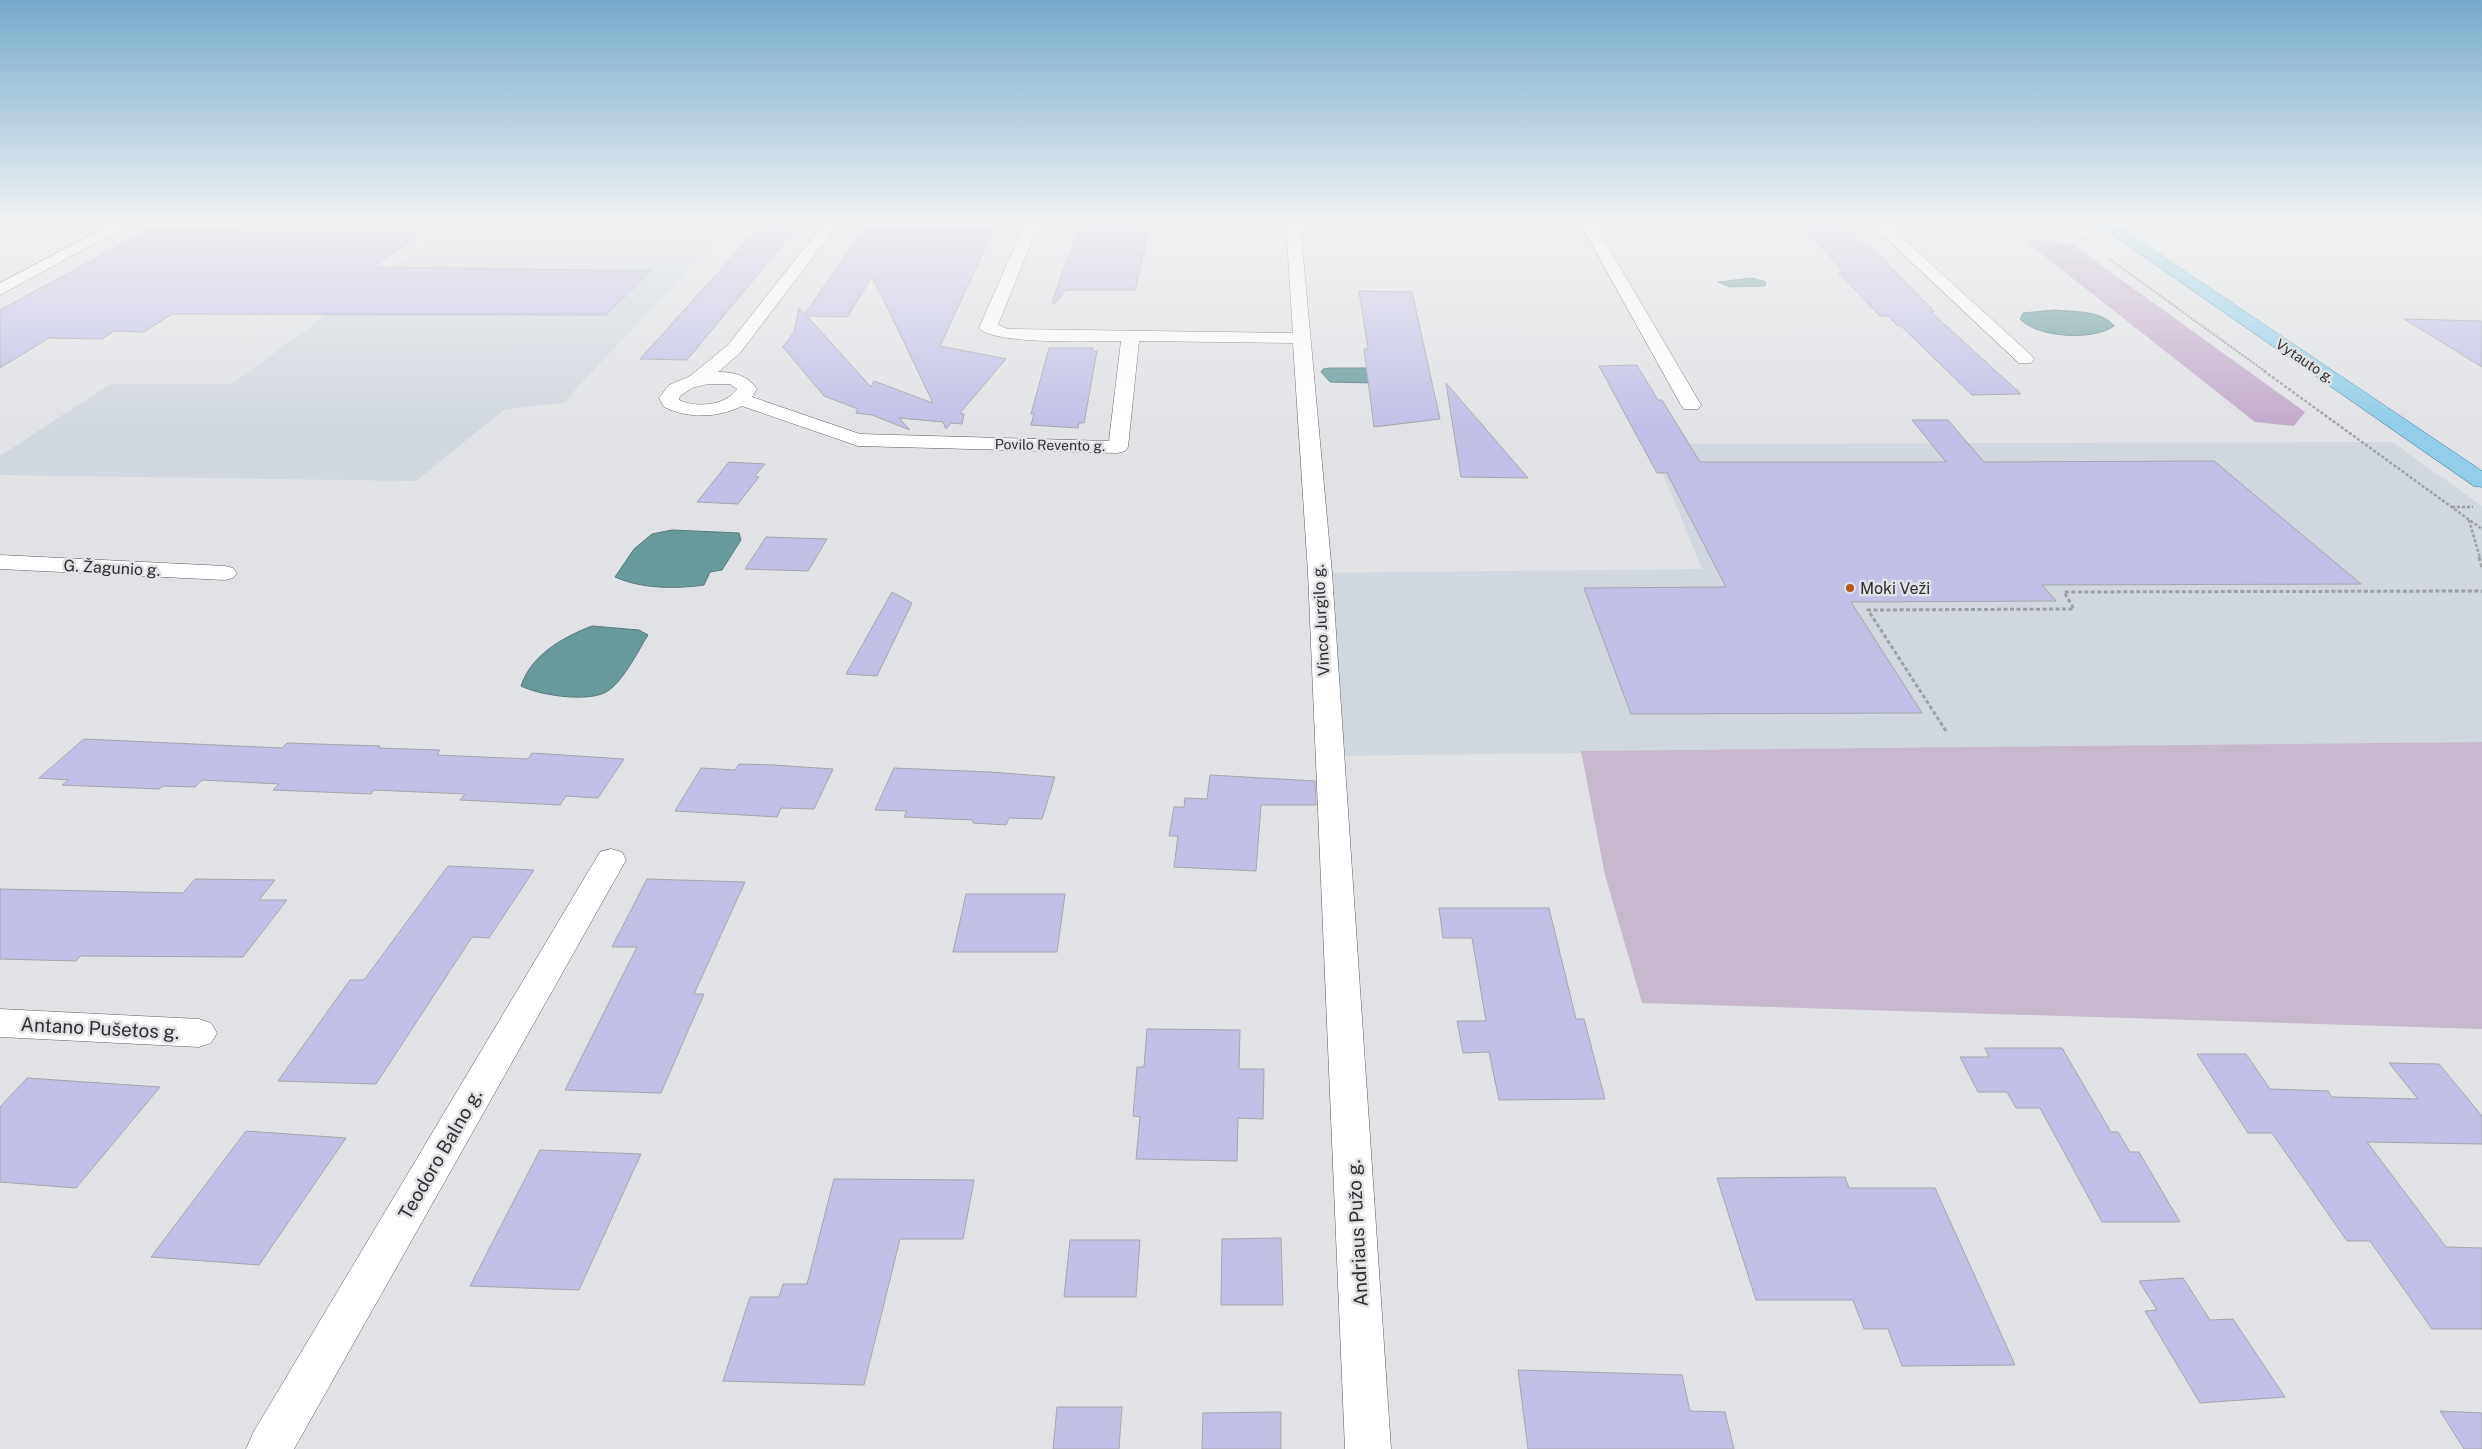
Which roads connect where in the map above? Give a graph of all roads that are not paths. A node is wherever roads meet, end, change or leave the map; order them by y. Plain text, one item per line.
1 (779, 291) edge
2 (1004, 291) edge
3 (1298, 291) edge
4 (1625, 291) edge
5 (1951, 291) edge
6 (2203, 291) edge
7 (1131, 336) junction
8 (1302, 338) junction
9 (734, 349) junction
10 (2025, 359) dead end
11 (697, 380) junction
12 (739, 390) junction
13 (1690, 405) dead end
14 (2479, 477) edge
15 (0, 562) edge
16 (225, 573) dead end
17 (611, 860) dead end
18 (1346, 1018) joint
19 (0, 1023) edge
20 (199, 1033) dead end
21 (269, 1449) edge
22 (1368, 1449) edge

1 - 9 street, Povilo Revento g.
2 - 7 street
3 - 8 street, Vinco Jurgilo g.
4 - 13 street
5 - 10 street
6 - 14 main road, Vytauto g.
7 - 8 street
7 - 12 street, Povilo Revento g.
8 - 18 street, Vinco Jurgilo g.
9 - 11 street, Povilo Revento g.
9 - 12 street
11 - 12 street, Povilo Revento g.
11 - 12 street, Povilo Revento g.
15 - 16 street, G. Žagunio g.
17 - 21 street, Teodoro Balno g.
18 - 22 street, Andriaus Pužo g.
19 - 20 street, Antano Pušetos g.

